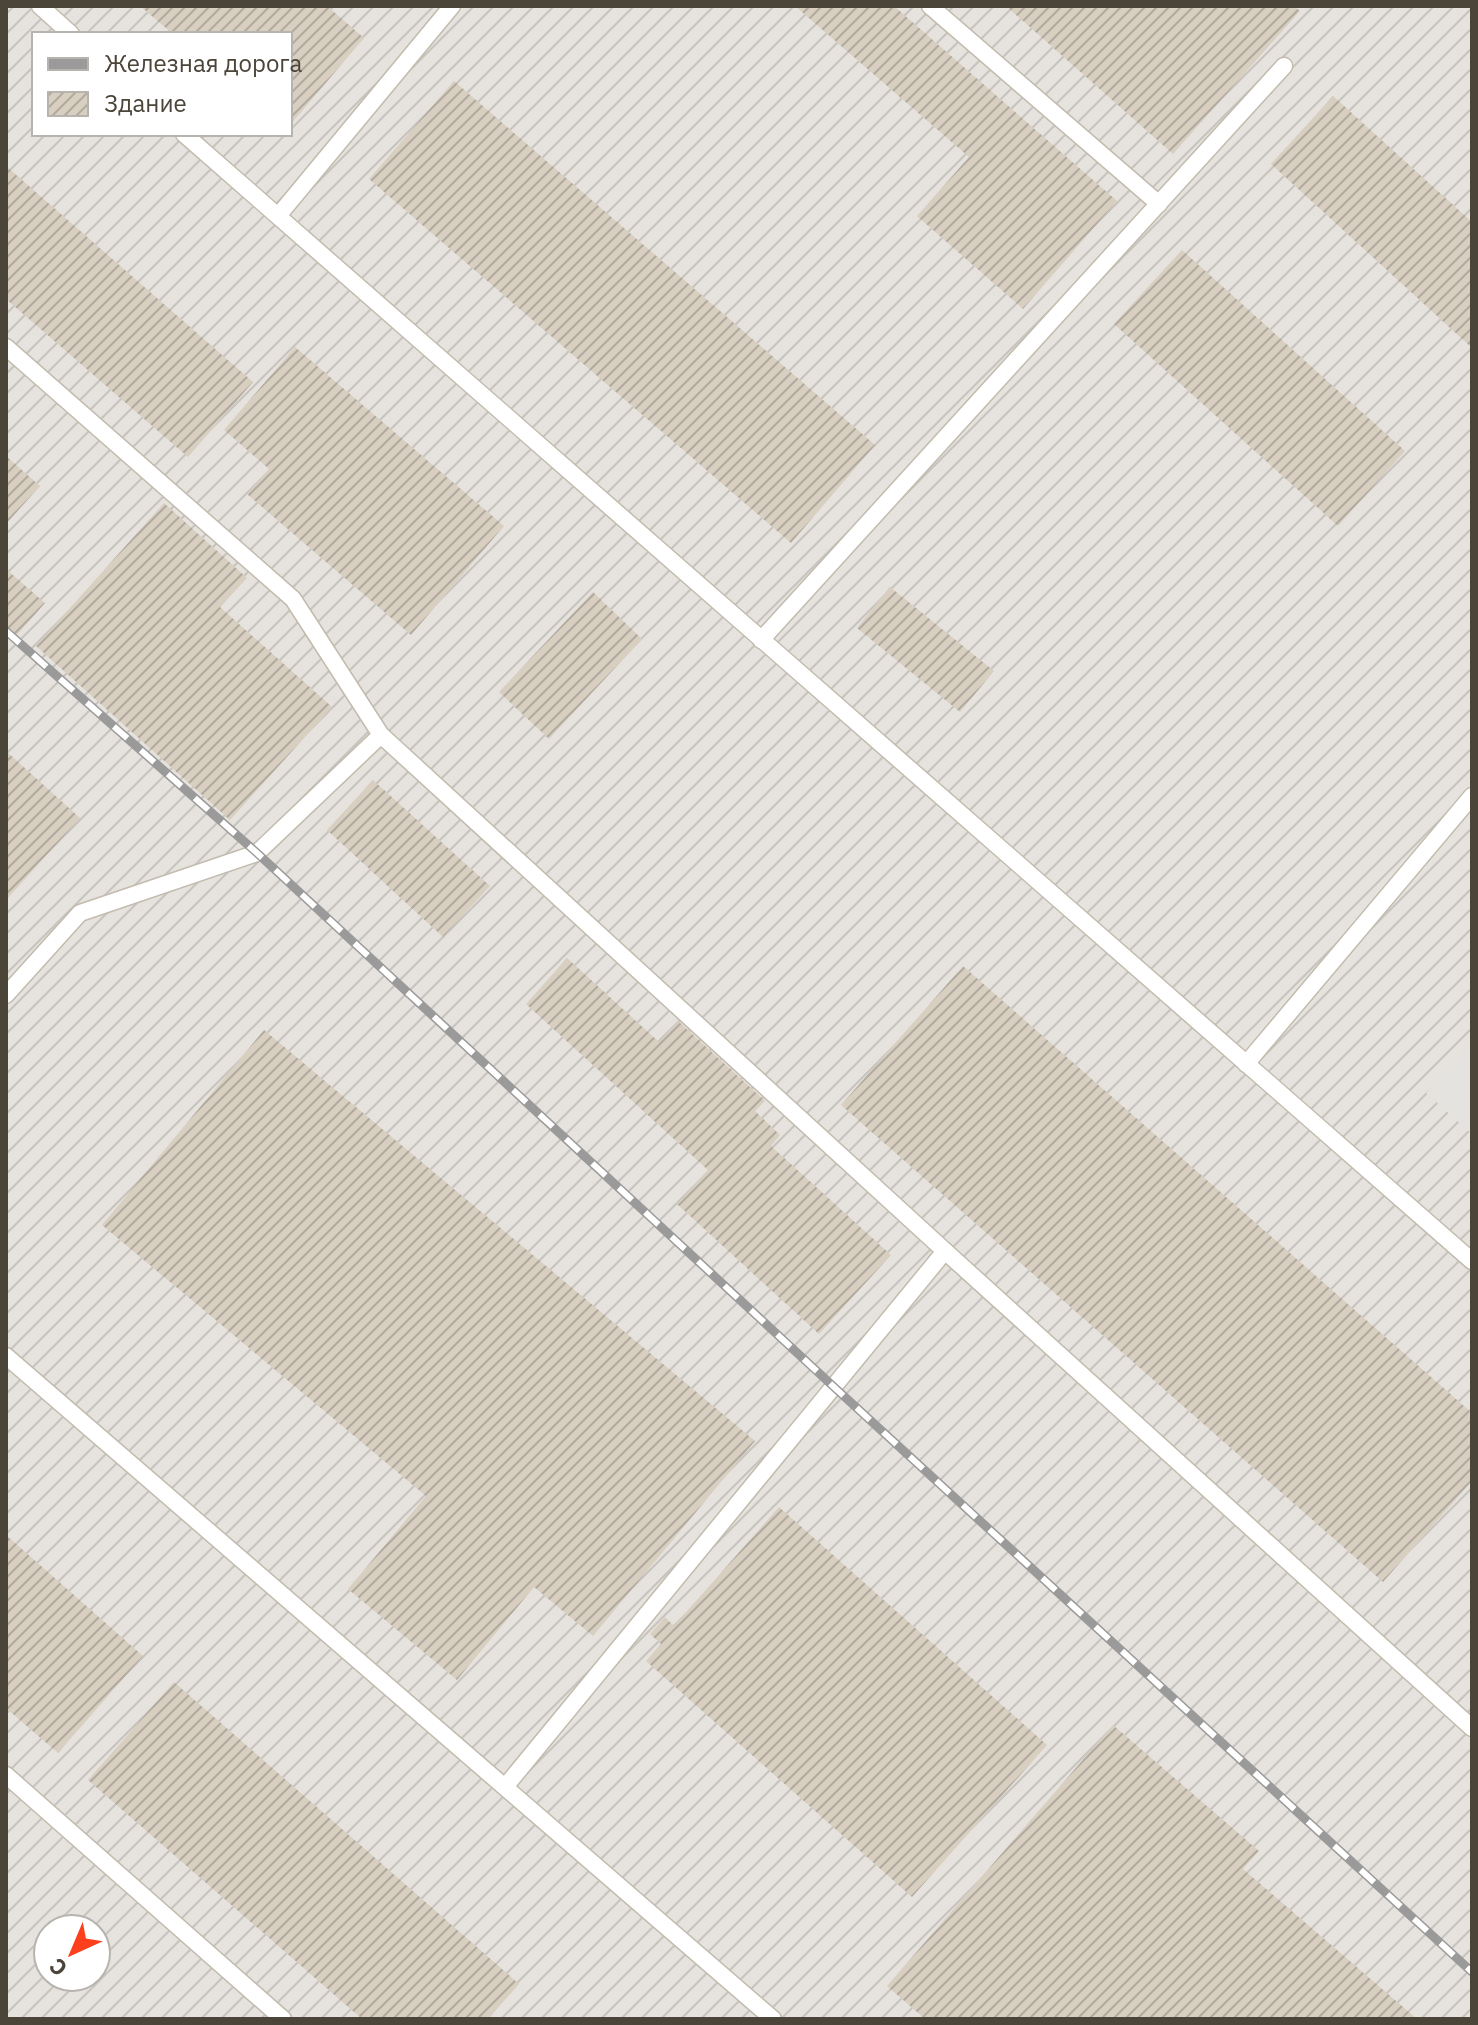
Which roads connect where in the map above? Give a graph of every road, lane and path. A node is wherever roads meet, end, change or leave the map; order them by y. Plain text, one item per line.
1 (40, 6) edge
2 (452, 6) edge
3 (930, 6) edge
4 (69, 32) edge
5 (1284, 66) dead end
6 (186, 136) edge
7 (1159, 204) junction
8 (278, 216) junction
9 (6, 347) edge
10 (761, 640) junction
11 (381, 735) junction
12 (1472, 796) edge
13 (6, 995) edge
14 (1246, 1064) junction
15 (945, 1251) junction
16 (1472, 1261) edge
17 (6, 1356) edge
18 (1472, 1728) edge
19 (6, 1775) edge
20 (505, 1787) junction
21 (283, 2019) edge
22 (773, 2019) edge

1 - 4 lane
2 - 8 lane
3 - 7 lane
5 - 7 lane
6 - 8 lane
7 - 10 lane
8 - 10 lane
9 - 11 lane
10 - 14 lane
11 - 13 lane
11 - 15 lane
12 - 14 lane
14 - 16 lane
15 - 18 lane
15 - 20 lane
17 - 20 lane
19 - 21 lane
20 - 22 lane

